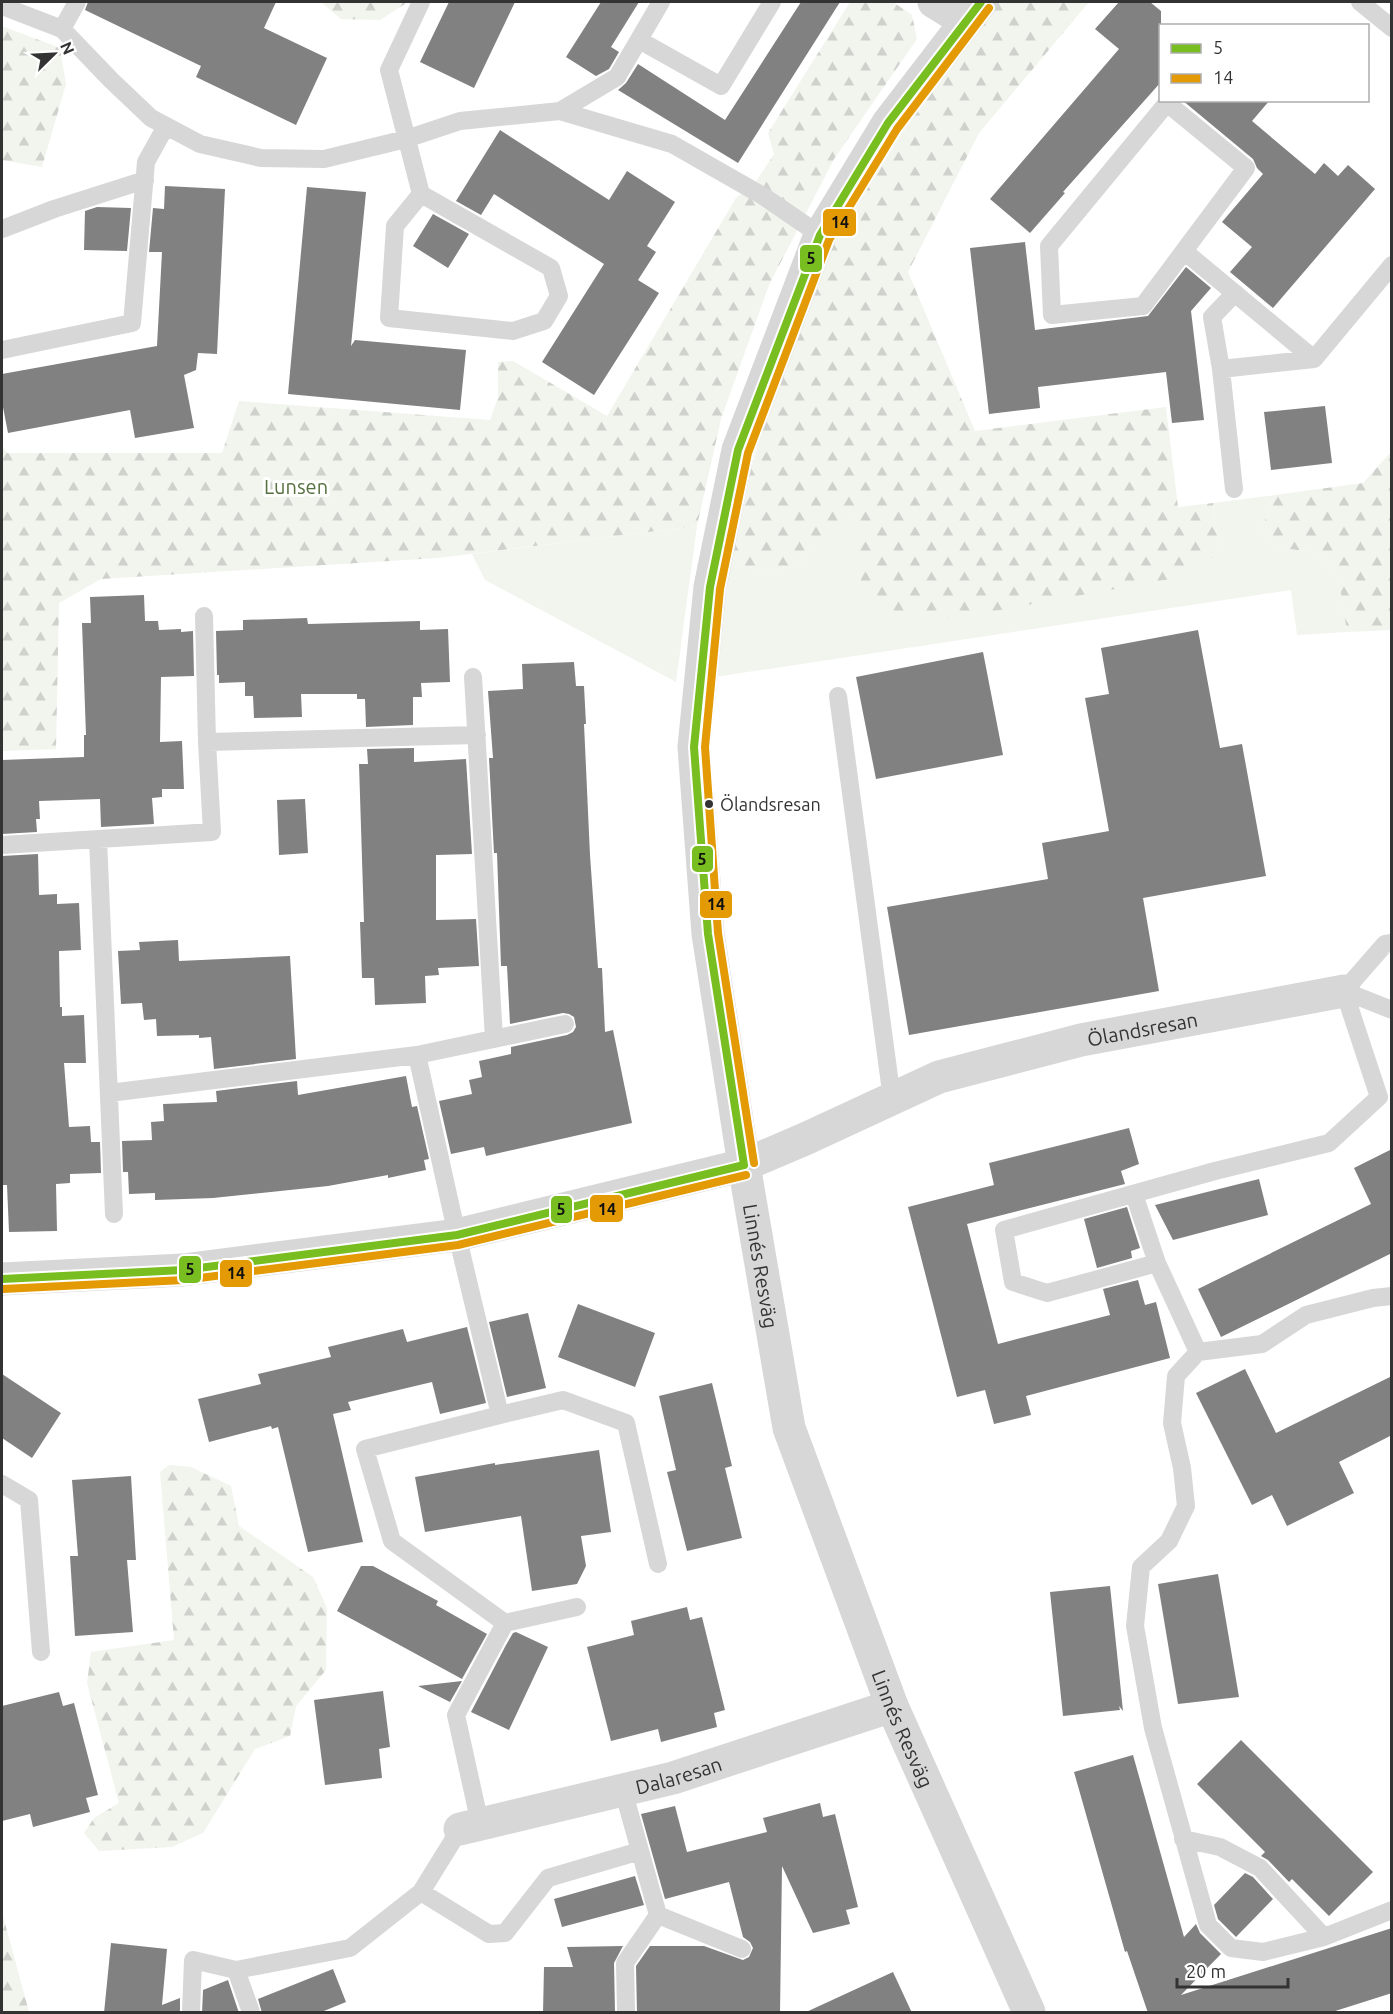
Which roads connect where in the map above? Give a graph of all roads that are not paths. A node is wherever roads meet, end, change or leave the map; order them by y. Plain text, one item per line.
1 (77, 2) edge
2 (421, 2) edge
3 (661, 2) edge
4 (772, 2) edge
5 (934, 2) edge
6 (1360, 2) edge
7 (2, 6) edge
8 (973, 11) edge
9 (1390, 24) edge
10 (62, 29) junction
11 (639, 40) junction
12 (560, 111) junction
13 (166, 126) junction
14 (406, 139) junction
15 (145, 180) junction
16 (421, 194) junction
17 (2, 230) edge
18 (820, 234) junction
19 (1184, 251) junction
20 (1392, 265) edge
21 (1235, 293) junction
22 (2, 350) edge
23 (1314, 359) junction
24 (1221, 369) junction
25 (1234, 489) dead end
26 (204, 616) dead end
27 (473, 677) dead end
28 (838, 696) dead end
29 (477, 735) junction
30 (207, 742) junction
31 (98, 839) junction
32 (2, 845) edge
33 (1392, 943) edge
34 (1344, 991) junction
35 (1392, 1010) edge
36 (565, 1024) dead end
37 (494, 1039) junction
38 (417, 1055) junction
39 (109, 1093) junction
40 (1385, 1098) edge
41 (892, 1099) junction
42 (744, 1165) junction
43 (1134, 1194) junction
44 (114, 1214) dead end
45 (457, 1235) junction
46 (1157, 1263) junction
47 (2, 1280) edge
48 (1392, 1296) edge
49 (1198, 1352) junction
50 (500, 1415) junction
51 (2, 1484) edge
52 (658, 1564) dead end
53 (577, 1607) dead end
54 (505, 1623) junction
55 (41, 1652) dead end
56 (892, 1706) junction
57 (623, 1790) junction
58 (470, 1826) junction
59 (1183, 1839) junction
60 (640, 1851) junction
61 (421, 1892) junction
62 (1392, 1910) edge
63 (658, 1915) junction
64 (1324, 1937) junction
65 (742, 1949) dead end
66 (236, 1970) junction
67 (191, 2013) edge
68 (251, 2013) edge
69 (626, 2013) edge
70 (1029, 2013) edge

1 - 10 lane
2 - 14 lane
3 - 11 lane
4 - 11 lane
5 - 8 street
6 - 9 lane
7 - 10 lane
8 - 18 street, Linnés Resväg
10 - 13 lane
11 - 12 lane
12 - 14 lane
12 - 18 lane
13 - 14 lane
13 - 15 lane
14 - 16 lane
15 - 17 lane
15 - 22 lane
16 - 16 lane
18 - 42 street, Linnés Resväg
19 - 19 lane
19 - 21 lane
20 - 23 lane
21 - 23 lane
21 - 24 lane
23 - 24 lane
24 - 25 lane
26 - 30 lane
27 - 29 lane
28 - 41 lane
29 - 30 lane
29 - 37 lane
30 - 31 lane
31 - 32 lane
31 - 39 lane
33 - 34 lane
34 - 35 lane
34 - 40 lane
34 - 41 street, Ölandsresan
36 - 37 lane
37 - 38 lane
38 - 39 lane
38 - 45 lane
39 - 44 lane
40 - 43 lane
41 - 42 street, Ölandsresan
42 - 45 street, Ölandsresan
42 - 56 street, Linnés Resväg
43 - 46 lane
43 - 46 lane
45 - 47 street, Ölandsresan
45 - 50 lane
46 - 49 lane
48 - 49 lane
49 - 59 lane
50 - 52 lane
50 - 54 lane
51 - 55 lane
53 - 54 lane
54 - 58 lane
56 - 57 street, Dalaresan
56 - 70 street, Linnés Resväg
57 - 58 street, Dalaresan
57 - 60 lane
58 - 61 lane
59 - 64 lane
59 - 64 lane
60 - 61 lane
60 - 63 lane
61 - 66 lane
62 - 64 lane
63 - 65 lane
63 - 69 lane
66 - 67 lane
66 - 68 lane

